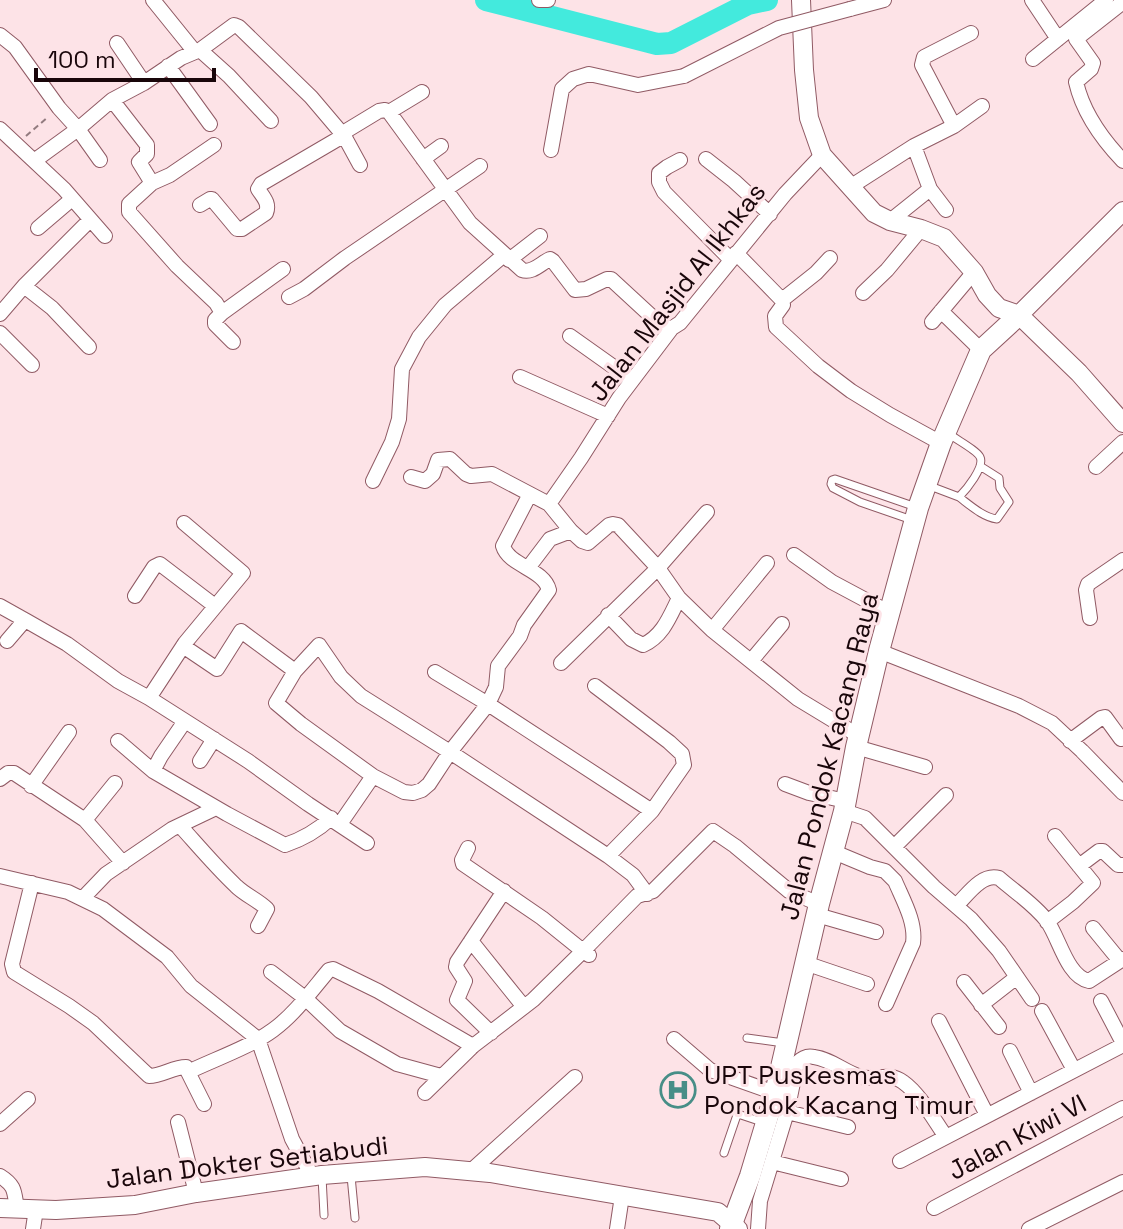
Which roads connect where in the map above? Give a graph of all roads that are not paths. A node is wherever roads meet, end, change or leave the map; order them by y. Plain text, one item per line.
1 (153, 0) edge
2 (539, 0) edge
3 (548, 0) edge
4 (884, 0) edge
5 (1032, 0) edge
6 (1106, 0) edge
7 (1123, 2) edge
8 (801, 6) edge
9 (971, 33) dead end
10 (0, 35) edge
11 (1058, 39) junction
12 (117, 43) dead end
13 (197, 51) junction
14 (1033, 59) dead end
15 (168, 66) junction
16 (144, 83) junction
17 (422, 92) dead end
18 (112, 100) junction
19 (982, 106) dead end
20 (389, 112) junction
21 (271, 121) dead end
22 (210, 124) dead end
23 (954, 126) junction
24 (0, 129) edge
25 (78, 129) junction
26 (343, 134) junction
27 (214, 145) dead end
28 (441, 146) dead end
29 (914, 146) junction
30 (551, 150) dead end
31 (822, 155) junction
32 (423, 159) junction
33 (706, 159) dead end
34 (100, 160) dead end
35 (680, 160) dead end
36 (34, 161) junction
37 (1123, 161) edge
38 (360, 165) dead end
39 (480, 166) dead end
40 (152, 183) junction
41 (850, 187) junction
42 (445, 189) junction
43 (930, 189) junction
44 (72, 199) junction
45 (200, 205) dead end
46 (946, 210) dead end
47 (770, 214) junction
48 (1121, 217) edge
49 (90, 220) junction
50 (890, 221) junction
51 (38, 228) dead end
52 (921, 229) junction
53 (105, 236) dead end
54 (540, 236) dead end
55 (507, 257) junction
56 (734, 257) junction
57 (830, 258) dead end
58 (283, 269) dead end
59 (974, 272) junction
60 (24, 286) junction
61 (863, 293) dead end
62 (289, 297) dead end
63 (782, 300) junction
64 (222, 313) junction
65 (0, 314) edge
66 (1019, 315) junction
67 (672, 328) junction
68 (0, 333) edge
69 (570, 336) dead end
70 (233, 342) dead end
71 (89, 347) dead end
72 (981, 350) junction
73 (32, 365) dead end
74 (520, 377) dead end
75 (632, 380) junction
76 (608, 416) junction
77 (1123, 423) edge
78 (944, 437) junction
79 (1123, 442) edge
80 (980, 466) junction
81 (1096, 467) dead end
82 (411, 477) dead end
83 (373, 481) dead end
84 (927, 485) junction
85 (530, 494) junction
86 (959, 497) junction
87 (549, 504) junction
88 (707, 512) dead end
89 (916, 514) junction
90 (184, 523) dead end
91 (571, 531) junction
92 (794, 555) dead end
93 (1123, 560) edge
94 (767, 563) dead end
95 (528, 568) junction
96 (658, 568) junction
97 (135, 596) dead end
98 (679, 598) junction
99 (0, 606) edge
100 (215, 606) junction
101 (890, 613) junction
102 (608, 615) junction
103 (1090, 618) dead end
104 (25, 620) junction
105 (782, 624) dead end
106 (712, 630) junction
107 (7, 641) dead end
108 (183, 646) junction
109 (879, 651) junction
110 (751, 661) junction
111 (561, 663) dead end
112 (295, 671) junction
113 (435, 672) dead end
114 (595, 686) dead end
115 (149, 698) junction
116 (488, 704) junction
117 (185, 721) junction
118 (69, 732) dead end
119 (214, 739) junction
120 (1121, 739) edge
121 (118, 741) dead end
122 (1070, 741) junction
123 (857, 742) junction
124 (450, 752) junction
125 (200, 761) dead end
126 (925, 767) dead end
127 (153, 771) junction
128 (373, 776) junction
129 (0, 779) edge
130 (115, 783) dead end
131 (785, 784) dead end
132 (31, 786) junction
133 (1123, 793) edge
134 (946, 795) dead end
135 (845, 806) junction
136 (216, 808) junction
137 (652, 811) junction
138 (85, 820) junction
139 (335, 821) junction
140 (184, 824) junction
141 (1055, 836) dead end
142 (367, 843) dead end
143 (894, 847) junction
144 (468, 848) dead end
145 (834, 852) junction
146 (608, 856) junction
147 (123, 863) junction
148 (1123, 865) edge
149 (1079, 866) junction
150 (0, 876) edge
151 (32, 883) junction
152 (504, 891) junction
153 (647, 894) junction
154 (83, 898) junction
155 (956, 906) junction
156 (818, 910) junction
157 (1047, 922) junction
158 (258, 926) dead end
159 (1093, 928) dead end
160 (876, 932) dead end
161 (471, 941) junction
162 (587, 954) junction
163 (1121, 960) edge
164 (805, 963) junction
165 (271, 972) dead end
166 (1017, 977) junction
167 (964, 982) dead end
168 (867, 984) dead end
169 (305, 998) junction
170 (1032, 999) dead end
171 (1101, 1001) dead end
172 (886, 1004) dead end
173 (981, 1005) junction
174 (524, 1007) junction
175 (1042, 1011) dead end
176 (939, 1021) dead end
177 (999, 1027) dead end
178 (491, 1033) junction
179 (747, 1038) dead end
180 (258, 1039) junction
181 (674, 1039) dead end
182 (787, 1043) junction
183 (1123, 1044) edge
184 (473, 1046) junction
185 (1010, 1051) dead end
186 (1074, 1070) junction
187 (188, 1072) junction
188 (441, 1076) junction
189 (575, 1077) dead end
190 (425, 1093) dead end
191 (775, 1093) junction
192 (1031, 1093) junction
193 (28, 1099) dead end
194 (204, 1104) dead end
195 (1123, 1108) edge
196 (787, 1112) junction
197 (987, 1115) junction
198 (178, 1122) dead end
199 (766, 1123) junction
200 (0, 1124) edge
201 (848, 1127) dead end
202 (946, 1137) junction
203 (724, 1153) dead end
204 (900, 1161) dead end
205 (772, 1162) junction
206 (472, 1170) junction
207 (351, 1173) junction
208 (317, 1175) junction
209 (0, 1176) edge
210 (841, 1179) dead end
211 (1123, 1182) edge
212 (196, 1193) junction
213 (622, 1196) junction
214 (18, 1208) edge
215 (934, 1208) dead end
216 (324, 1215) dead end
217 (355, 1218) dead end
218 (734, 1227) edge
219 (33, 1229) edge
220 (617, 1229) edge
221 (758, 1229) edge
222 (1029, 1229) edge

1 - 13 street
2 - 3 street
4 - 30 street, bridge
5 - 11 street
6 - 11 street
7 - 37 street
8 - 31 street
9 - 23 street
10 - 25 street
11 - 14 street
12 - 16 street
13 - 15 street
13 - 21 street
13 - 26 street
15 - 16 street
15 - 22 street
16 - 18 street
17 - 20 street
18 - 25 street
18 - 40 street
19 - 23 street
20 - 26 street
20 - 32 street
23 - 29 street
24 - 36 street
25 - 34 street
25 - 36 street
26 - 38 street
26 - 45 street
27 - 40 street
28 - 32 street
29 - 41 street
29 - 43 street
31 - 41 street
31 - 47 street, Jalan Masjid Al Ikhkas
32 - 42 street
33 - 47 street
35 - 56 street
36 - 44 street
39 - 42 street
40 - 64 street
41 - 50 street
42 - 55 street
42 - 62 street
43 - 46 street
43 - 50 street
44 - 49 street
44 - 51 street
47 - 56 street, Jalan Masjid Al Ikhkas
48 - 66 street
49 - 53 street
49 - 60 street
50 - 52 street
52 - 59 street
52 - 61 street
54 - 55 street
55 - 67 street
55 - 83 street
56 - 63 street
56 - 67 street, Jalan Masjid Al Ikhkas
57 - 63 street
58 - 64 street
59 - 66 street
59 - 72 street
60 - 65 street
60 - 71 street
63 - 78 street
64 - 70 street
66 - 72 main road, Jalan Pondok Kacang Raya
66 - 77 street
67 - 75 street, Jalan Masjid Al Ikhkas
68 - 73 street
69 - 75 street
72 - 78 main road, Jalan Pondok Kacang Raya
74 - 76 street
75 - 76 street, Jalan Masjid Al Ikhkas
76 - 87 street, Jalan Masjid Al Ikhkas
78 - 80 lane
78 - 84 main road, Jalan Pondok Kacang Raya
79 - 81 street
80 - 86 lane
80 - 86 lane
82 - 85 street
84 - 86 lane
84 - 89 main road, Jalan Pondok Kacang Raya
85 - 87 street
85 - 95 street
87 - 91 street
88 - 96 street
89 - 89 lane
89 - 101 main road, Jalan Pondok Kacang Raya
90 - 100 street
91 - 95 street
91 - 96 street
92 - 101 street
93 - 103 street
94 - 106 street
95 - 116 street
96 - 98 street
96 - 102 street
97 - 100 street
98 - 102 street
98 - 106 street
99 - 104 street
100 - 108 street
101 - 109 main road, Jalan Pondok Kacang Raya
102 - 111 street
104 - 107 street
104 - 115 street
105 - 110 street
106 - 110 street
108 - 112 street
108 - 115 street
109 - 122 street
109 - 123 main road, Jalan Pondok Kacang Raya
110 - 123 street
112 - 124 street
112 - 128 street
113 - 116 street
114 - 137 street
115 - 117 street
116 - 124 street
116 - 137 street
117 - 119 street
117 - 127 street
118 - 132 street
119 - 125 street
119 - 139 street
120 - 122 street
121 - 127 street
122 - 133 street
123 - 126 street
123 - 135 main road, Jalan Pondok Kacang Raya
124 - 128 street
124 - 146 street
127 - 136 street
128 - 139 street
129 - 132 street
130 - 138 street
131 - 135 street
132 - 138 street
134 - 143 street
135 - 143 street
135 - 145 main road, Jalan Pondok Kacang Raya
136 - 139 street
136 - 140 street
137 - 146 street
138 - 147 street
139 - 142 street
140 - 147 street
140 - 158 street
141 - 149 street
143 - 155 street
144 - 152 street
145 - 156 main road, Jalan Pondok Kacang Raya
145 - 172 street
146 - 153 street
147 - 154 street
148 - 149 street
149 - 157 street
150 - 151 street
151 - 154 street
151 - 187 street
152 - 161 street
152 - 162 street
153 - 156 street
153 - 162 street
154 - 180 street
155 - 157 street
155 - 166 street
156 - 160 street
156 - 164 main road, Jalan Pondok Kacang Raya
157 - 163 street
159 - 163 street
161 - 174 street
161 - 178 street
162 - 174 street
164 - 168 street
164 - 182 main road, Jalan Pondok Kacang Raya
165 - 169 street
166 - 170 street
166 - 173 street
167 - 173 street
169 - 180 street
169 - 184 street
169 - 188 street
171 - 183 street
173 - 177 street
174 - 178 street
175 - 186 street
176 - 197 street
178 - 184 street
179 - 182 lane
180 - 187 street
180 - 208 street
181 - 191 street
182 - 191 main road, Jalan Pondok Kacang Raya
183 - 186 street
184 - 188 street
185 - 192 street
186 - 192 street
187 - 194 street
188 - 190 street
189 - 206 street
191 - 199 main road, Jalan Pondok Kacang Raya
192 - 197 street
193 - 200 street
195 - 215 street, Jalan Kiwi VI
196 - 201 street
196 - 202 street
196 - 205 street
197 - 202 street
198 - 212 street
199 - 203 lane
199 - 218 main road, Jalan Pondok Kacang Raya
202 - 204 street
205 - 210 street
205 - 221 street
206 - 207 street, Jalan Dokter Setiabudi
206 - 213 street, Jalan Dokter Setiabudi
207 - 208 street, Jalan Dokter Setiabudi
207 - 217 lane
208 - 212 street, Jalan Dokter Setiabudi
208 - 216 lane
209 - 214 street
211 - 222 street
212 - 214 street, Jalan Dokter Setiabudi
213 - 218 street, Jalan Dokter Setiabudi
213 - 220 street
214 - 219 street

